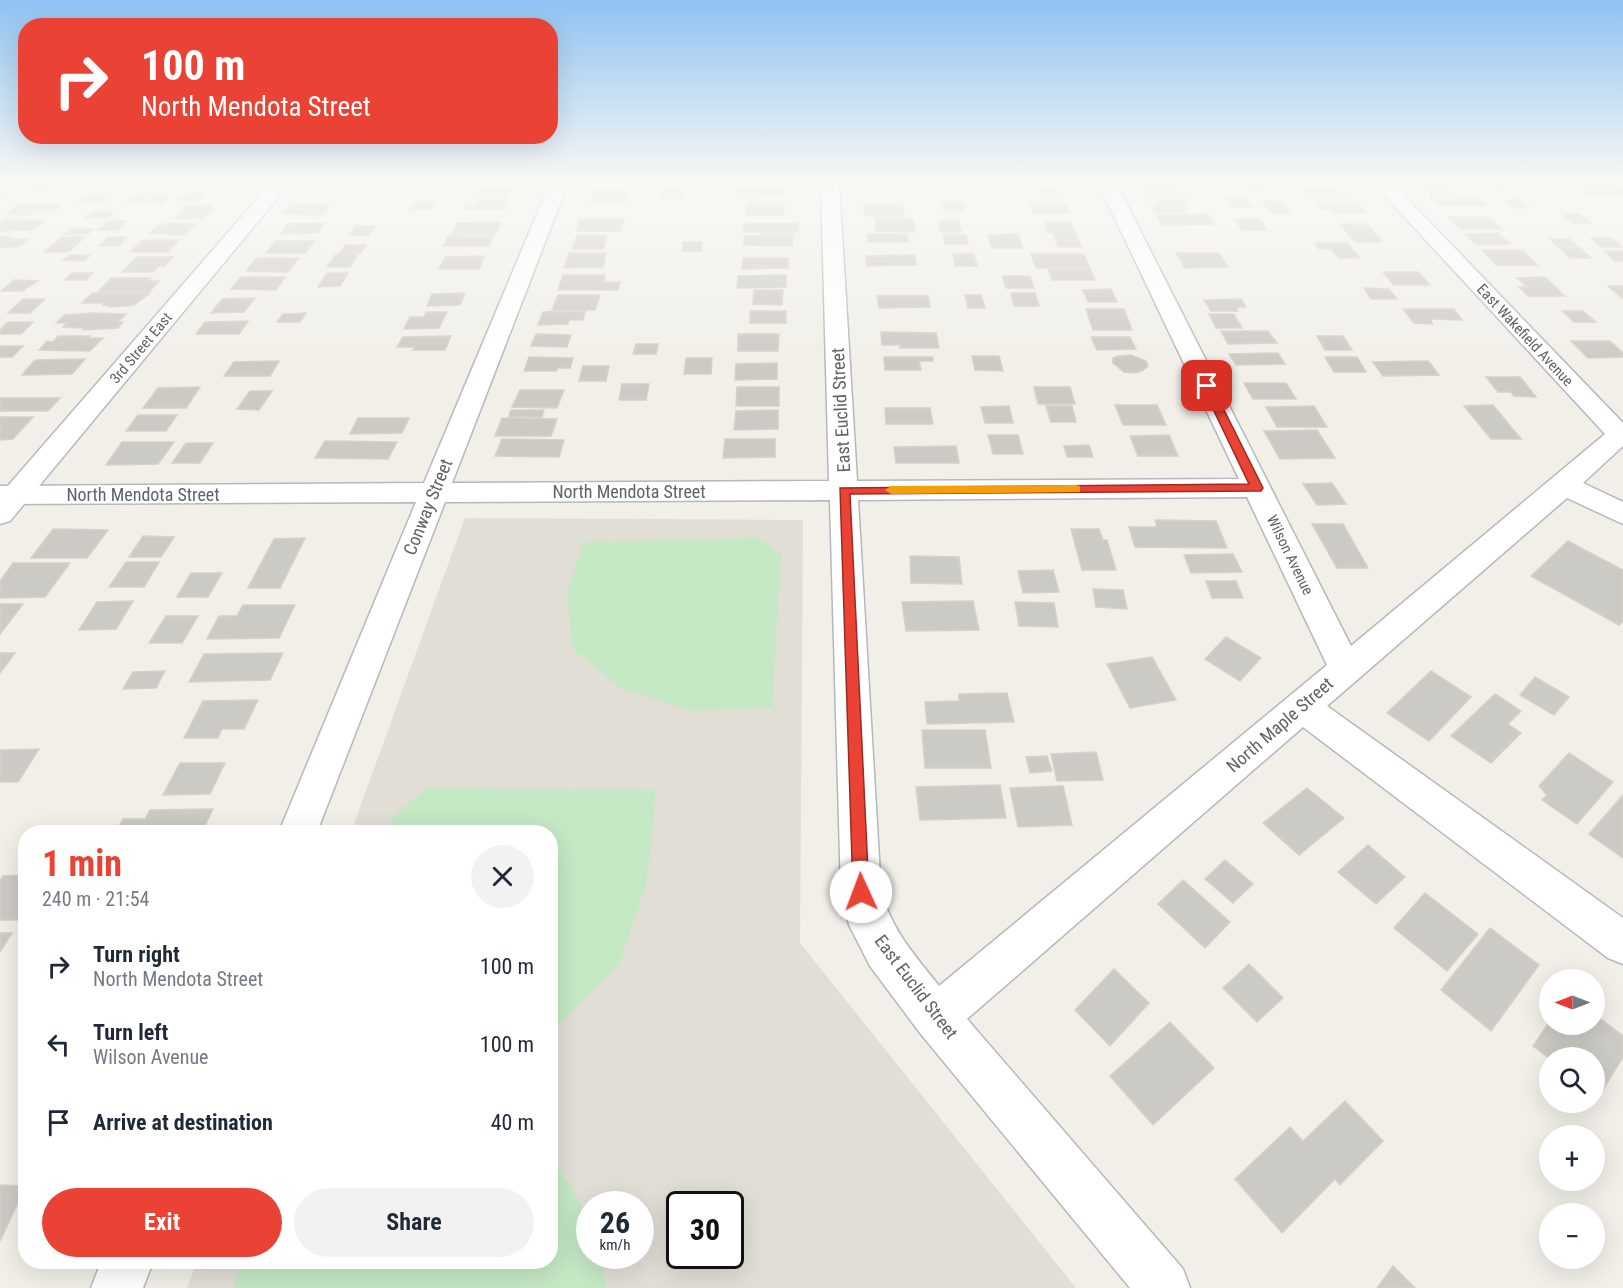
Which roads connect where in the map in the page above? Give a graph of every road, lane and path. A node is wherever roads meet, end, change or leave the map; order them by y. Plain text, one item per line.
1 (229, 243) edge
2 (535, 243) edge
3 (833, 243) edge
4 (1137, 243) edge
5 (1439, 243) edge
6 (1621, 433) edge
7 (1564, 485) junction
8 (1257, 488) junction
9 (844, 491) junction
10 (434, 493) junction
11 (5, 502) edge
12 (1623, 514) edge
13 (1346, 669) junction
14 (1302, 707) junction
15 (301, 825) edge
16 (1623, 942) edge
17 (936, 1017) junction
18 (124, 1269) edge
19 (117, 1288) edge
20 (1164, 1288) edge

1 - 11 street, 3rd Street East
2 - 10 street, Conway Street
3 - 9 street, East Euclid Street
4 - 8 street, Wilson Avenue
5 - 6 street, East Wakefield Avenue
6 - 7 street, North Maple Street
7 - 12 street
7 - 13 street, North Maple Street
8 - 9 street, North Mendota Street
8 - 13 street, Wilson Avenue
9 - 10 street, North Mendota Street
9 - 17 street, East Euclid Street
10 - 11 street, North Mendota Street
10 - 15 street, Conway Street
13 - 14 street, North Maple Street
14 - 16 street
14 - 17 street, North Maple Street
17 - 20 street, East Euclid Street
18 - 19 street

